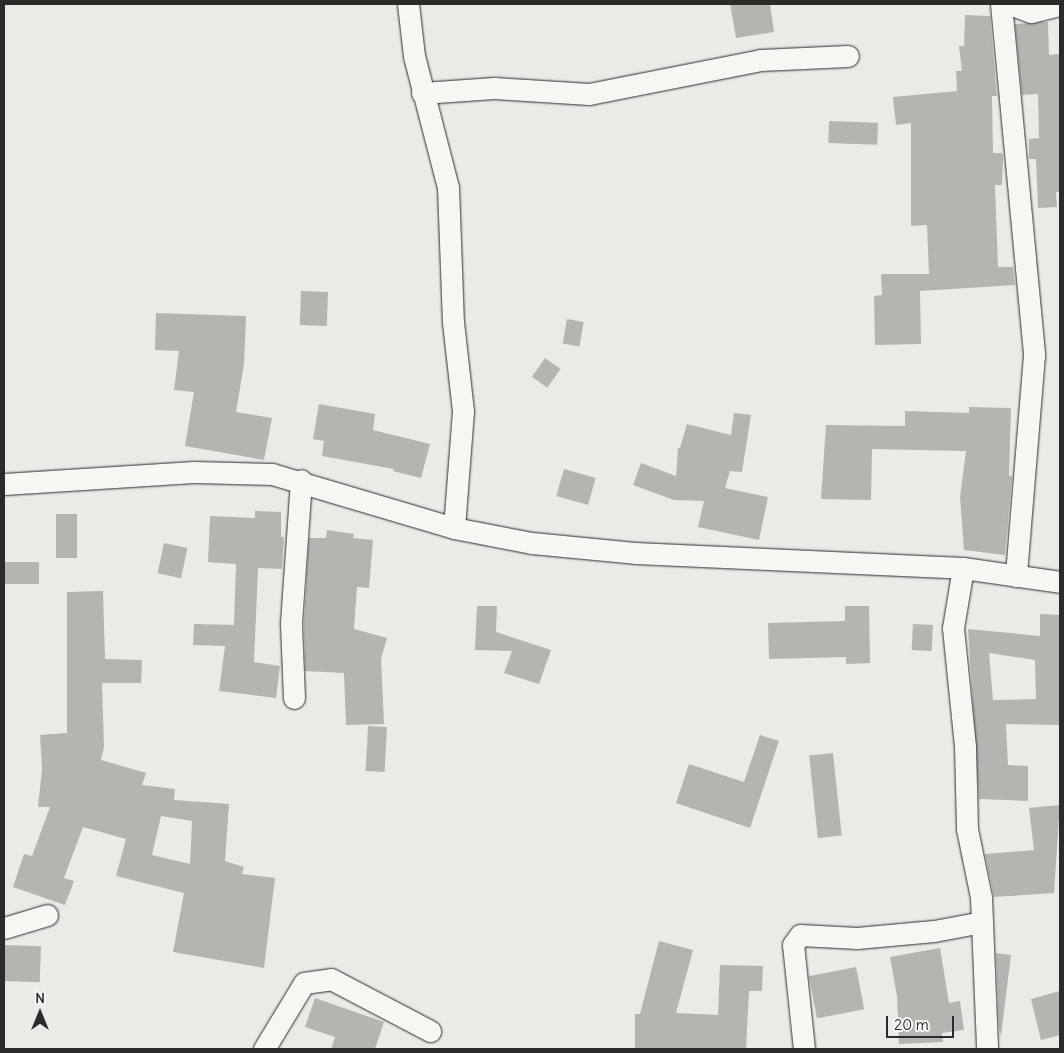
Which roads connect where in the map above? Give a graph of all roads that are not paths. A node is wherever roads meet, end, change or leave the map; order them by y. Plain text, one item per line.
1 (408, 4) edge
2 (1002, 4) edge
3 (1009, 4) edge
4 (1060, 5) edge
5 (848, 56) dead end
6 (422, 93) junction
7 (301, 480) junction
8 (4, 484) edge
9 (454, 528) junction
10 (963, 568) junction
11 (1016, 576) junction
12 (1060, 582) edge
13 (294, 698) dead end
14 (47, 914) dead end
15 (982, 922) junction
16 (4, 928) edge
17 (430, 1031) dead end
18 (264, 1049) edge
19 (804, 1049) edge
20 (987, 1049) edge

1 - 6 street
2 - 11 street
3 - 4 street
5 - 6 street
6 - 9 street
7 - 8 street
7 - 9 street
7 - 13 street
9 - 10 street
10 - 11 street
10 - 15 street
11 - 12 street
14 - 16 street
15 - 19 street
15 - 20 street
17 - 18 street

